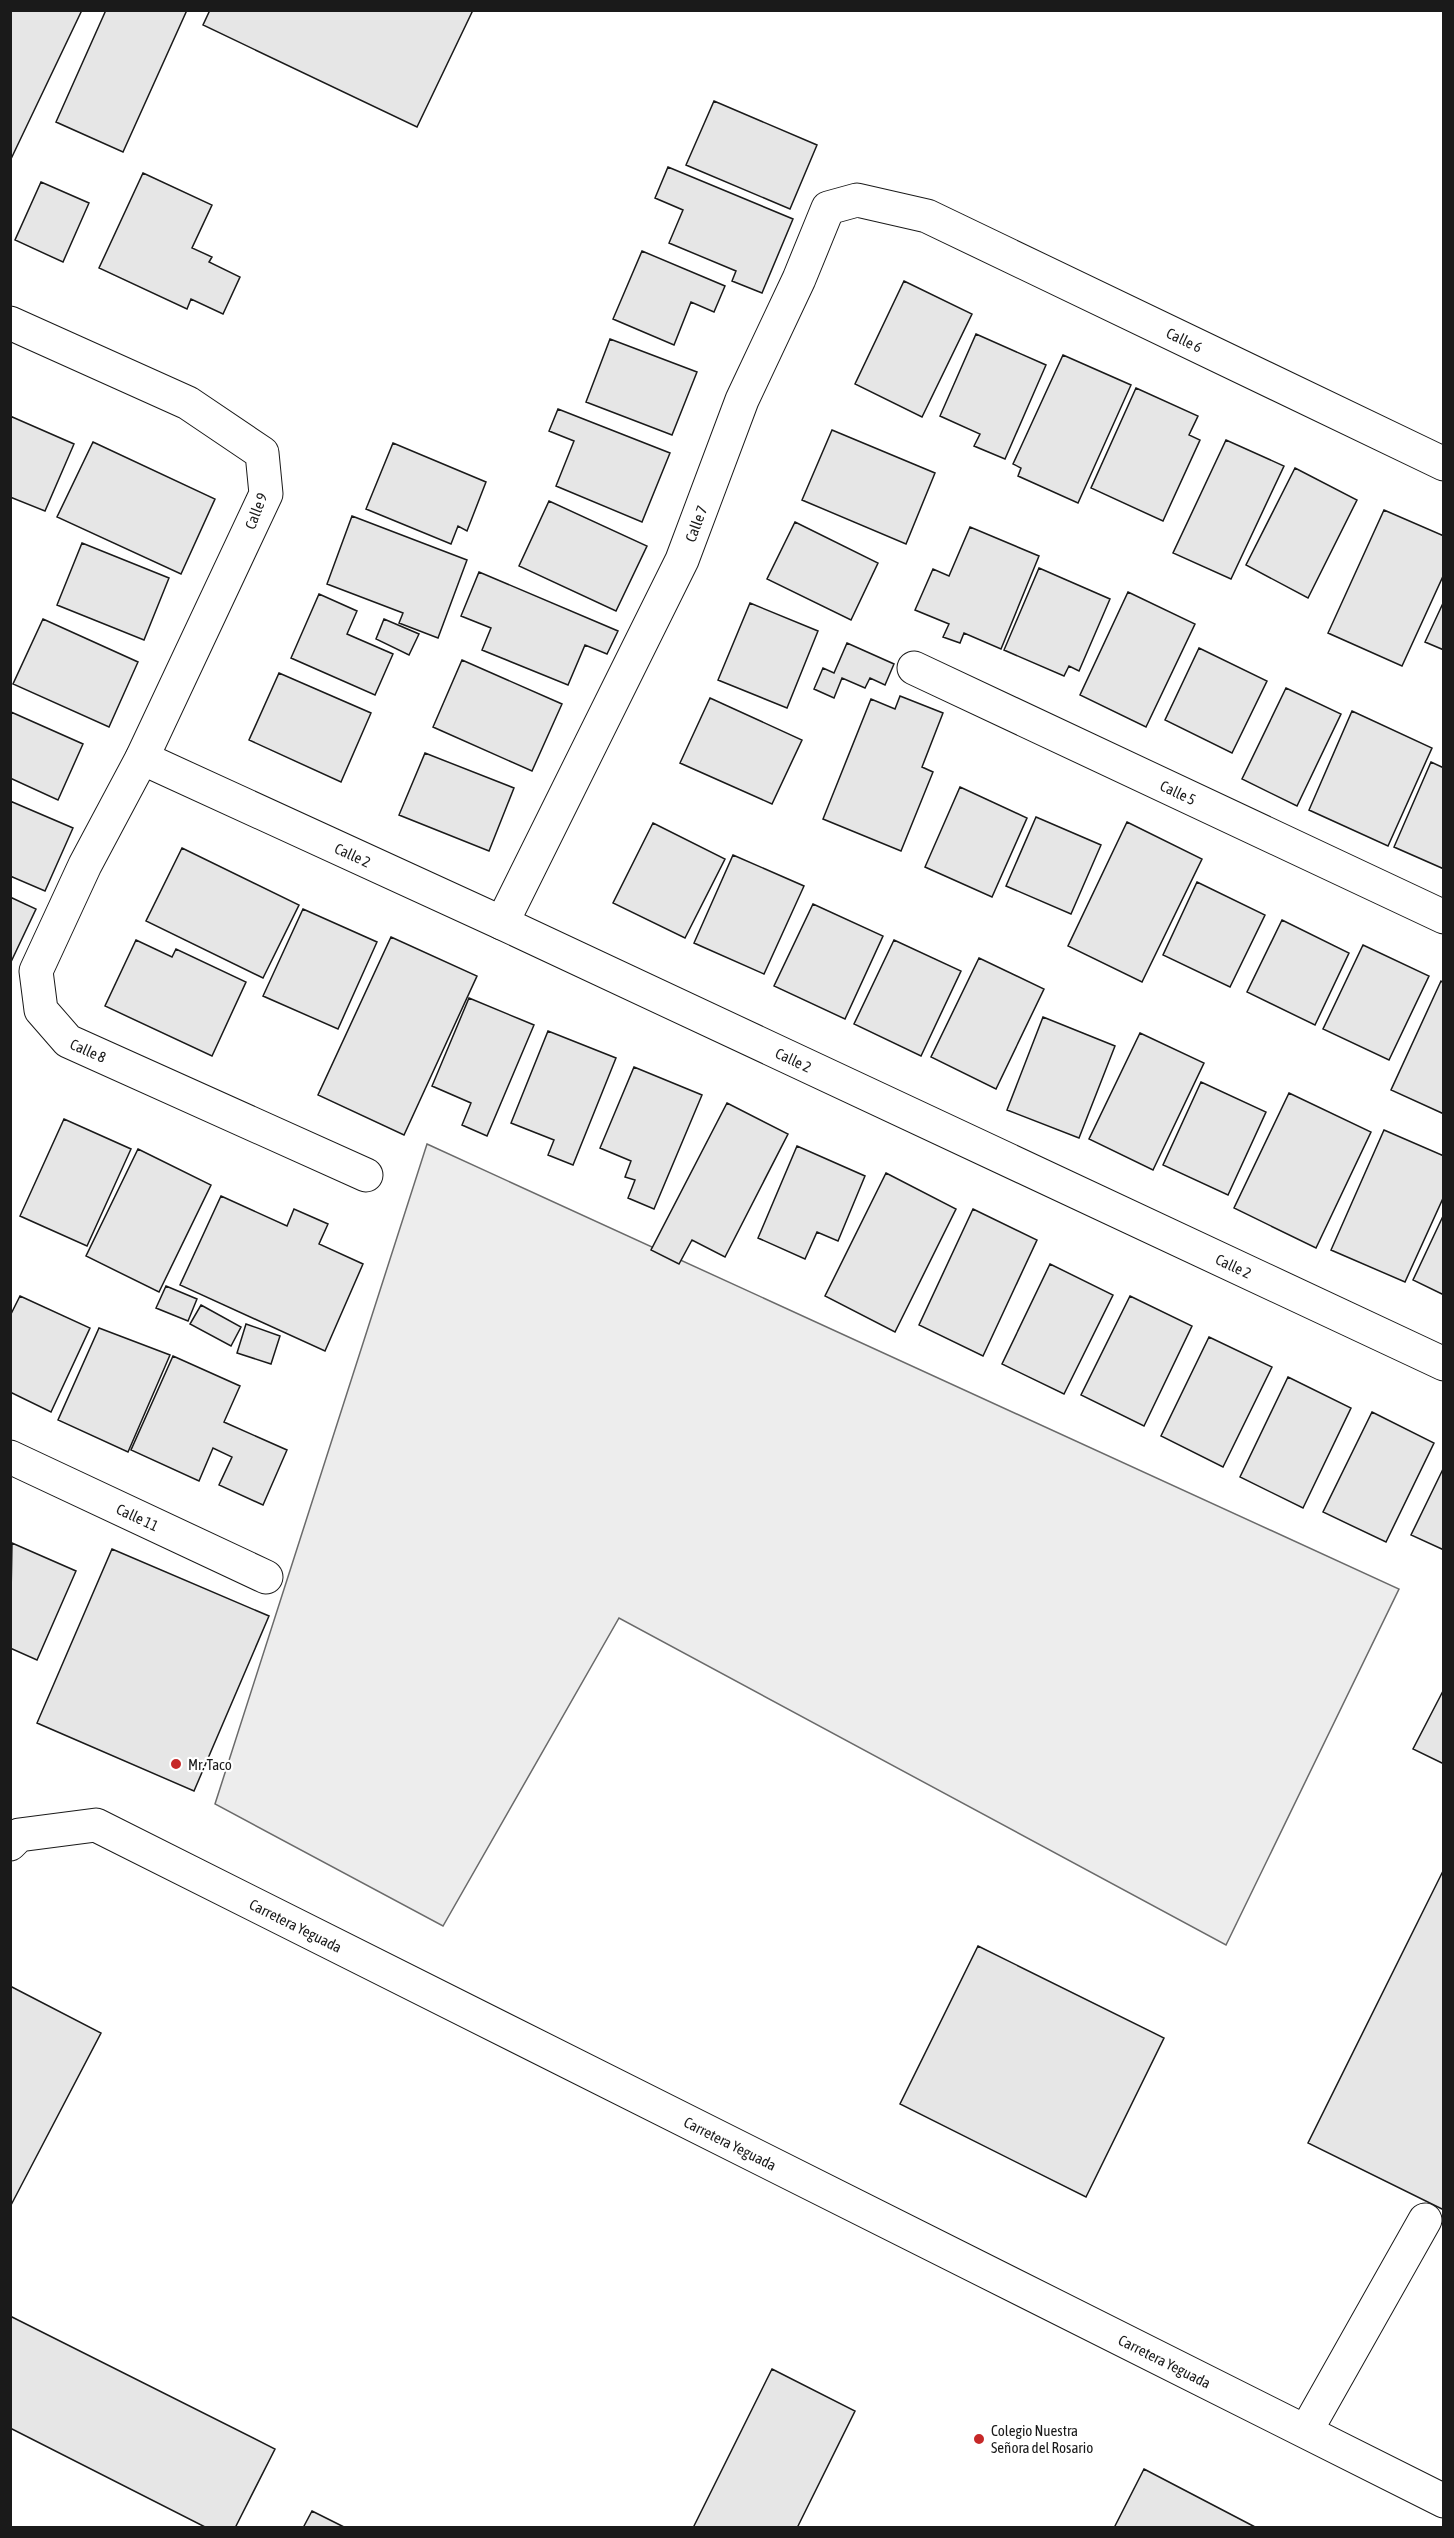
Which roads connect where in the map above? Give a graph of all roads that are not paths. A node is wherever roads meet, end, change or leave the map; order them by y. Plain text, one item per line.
1 (927, 216) joint
2 (10, 323) edge
3 (1443, 464) edge
4 (914, 668) dead end
5 (142, 758) junction
6 (1443, 917) edge
7 (502, 923) junction
8 (366, 1175) dead end
9 (1443, 1364) edge
10 (10, 1457) edge
11 (266, 1576) dead end
12 (13, 1834) edge
13 (1425, 2220) dead end
14 (1306, 2431) junction
15 (1443, 2501) edge

1 - 3 street, Calle 6
1 - 7 street, Calle 7
2 - 5 street, Calle 9
4 - 6 street, Calle 5
5 - 7 street, Calle 2
5 - 8 street, Calle 8
7 - 9 street, Calle 2
10 - 11 street, Calle 11
12 - 14 street, Carretera Yeguada
13 - 14 street
14 - 15 street, Carretera Yeguada

